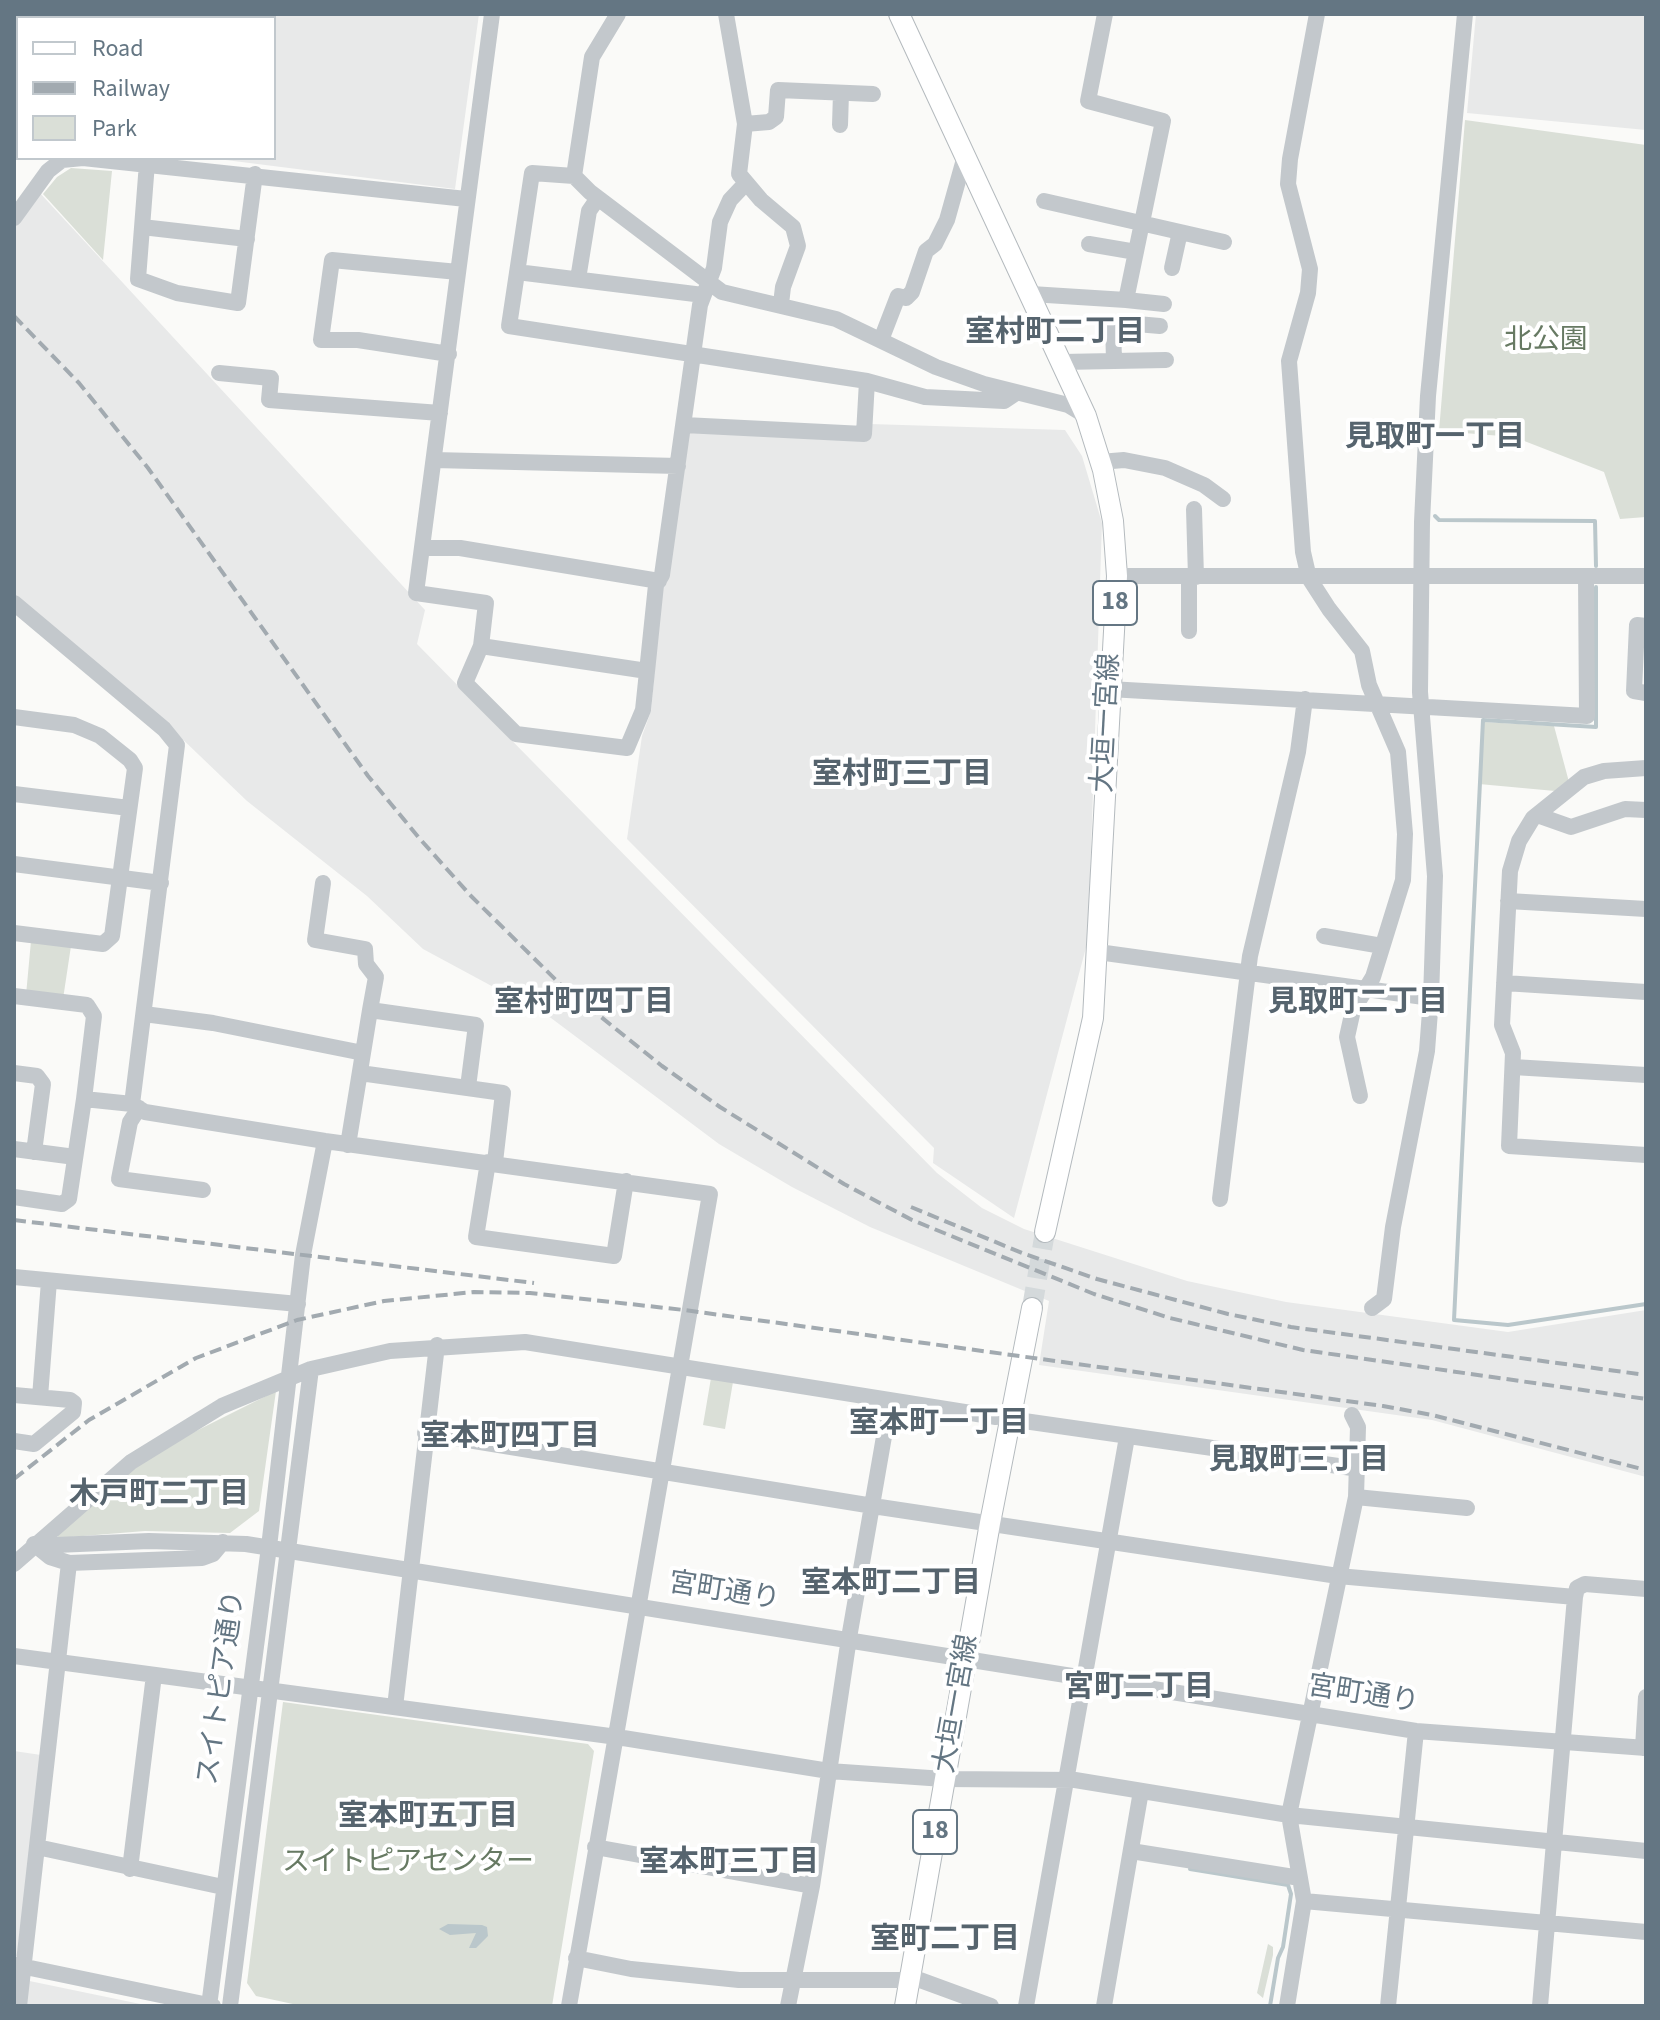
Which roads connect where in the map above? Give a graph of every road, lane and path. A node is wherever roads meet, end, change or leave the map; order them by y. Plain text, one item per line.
1 (492, 14) edge
2 (618, 14) edge
3 (726, 14) edge
4 (899, 14) edge
5 (1105, 14) edge
6 (1317, 14) edge
7 (1465, 14) edge
8 (841, 93) junction
9 (873, 94) dead end
10 (745, 124) junction
11 (840, 125) dead end
12 (147, 163) junction
13 (963, 163) dead end
14 (255, 174) junction
15 (574, 176) junction
16 (746, 183) junction
17 (598, 198) junction
18 (466, 199) junction
19 (1044, 201) dead end
20 (14, 218) edge
21 (1142, 223) junction
22 (142, 227) junction
23 (1180, 232) junction
24 (247, 239) junction
25 (1224, 242) dead end
26 (1089, 244) dead end
27 (1136, 252) junction
28 (1172, 268) dead end
29 (458, 272) junction
30 (517, 272) junction
31 (578, 279) junction
32 (705, 288) junction
33 (1031, 294) junction
34 (1126, 300) junction
35 (781, 304) junction
36 (1164, 304) dead end
37 (1160, 326) dead end
38 (881, 340) junction
39 (693, 352) junction
40 (449, 354) junction
41 (1166, 360) dead end
42 (1114, 361) junction
43 (1062, 362) junction
44 (219, 373) dead end
45 (867, 381) junction
46 (1016, 393) junction
47 (440, 413) junction
48 (1086, 416) junction
49 (684, 425) junction
50 (434, 460) junction
51 (1100, 462) junction
52 (678, 466) junction
53 (1223, 499) dead end
54 (1194, 509) dead end
55 (422, 548) junction
56 (1117, 576) junction
57 (1586, 576) junction
58 (1646, 576) edge
59 (1192, 577) junction
60 (1309, 578) junction
61 (1423, 578) junction
62 (659, 581) junction
63 (14, 603) edge
64 (1646, 626) edge
65 (1189, 631) dead end
66 (481, 646) junction
67 (647, 671) junction
68 (1109, 689) junction
69 (1646, 693) edge
70 (1305, 699) junction
71 (1377, 704) junction
72 (1422, 706) junction
73 (14, 717) edge
74 (1646, 768) edge
75 (14, 794) edge
76 (129, 808) junction
77 (1646, 810) edge
78 (1537, 815) junction
79 (14, 864) edge
80 (119, 878) junction
81 (161, 883) junction
82 (323, 883) dead end
83 (1508, 901) junction
84 (1646, 909) edge
85 (14, 933) edge
86 (1324, 936) dead end
87 (1382, 946) junction
88 (1098, 952) junction
89 (1249, 972) junction
90 (1504, 983) junction
91 (1364, 989) junction
92 (1646, 992) edge
93 (14, 996) edge
94 (1431, 998) junction
95 (370, 1010) junction
96 (144, 1014) junction
97 (363, 1053) junction
98 (1513, 1067) junction
99 (14, 1073) edge
100 (360, 1073) junction
101 (1646, 1075) edge
102 (468, 1087) junction
103 (1360, 1096) dead end
104 (84, 1099) junction
105 (135, 1106) junction
106 (325, 1141) junction
107 (348, 1145) junction
108 (14, 1149) edge
109 (34, 1152) junction
110 (1646, 1155) edge
111 (75, 1157) junction
112 (491, 1162) junction
113 (626, 1181) junction
114 (203, 1190) dead end
115 (14, 1197) edge
116 (1220, 1199) dead end
117 (1045, 1232) tunnel mouth
118 (14, 1277) edge
119 (49, 1281) junction
120 (298, 1304) junction
121 (1032, 1308) tunnel mouth
122 (1372, 1308) dead end
123 (437, 1345) junction
124 (681, 1367) junction
125 (311, 1369) junction
126 (290, 1377) junction
127 (14, 1395) edge
128 (40, 1397) junction
129 (890, 1402) junction
130 (1352, 1415) dead end
131 (996, 1417) dead end
132 (1024, 1421) dead end
133 (425, 1433) junction
134 (1127, 1437) junction
135 (14, 1441) edge
136 (662, 1469) junction
137 (1359, 1469) junction
138 (1356, 1497) junction
139 (873, 1506) junction
140 (1467, 1508) dead end
141 (990, 1523) junction
142 (1107, 1541) junction
143 (223, 1542) junction
144 (34, 1544) junction
145 (56, 1545) dead end
146 (269, 1547) junction
147 (288, 1549) junction
148 (69, 1563) junction
149 (14, 1564) edge
150 (410, 1570) junction
151 (1338, 1576) junction
152 (1646, 1589) edge
153 (1575, 1597) junction
154 (640, 1606) junction
155 (849, 1638) junction
156 (14, 1656) edge
157 (967, 1659) junction
158 (58, 1662) junction
159 (154, 1675) junction
160 (1084, 1677) junction
161 (248, 1688) junction
162 (272, 1692) junction
163 (1646, 1697) edge
164 (395, 1707) junction
165 (1310, 1714) junction
166 (1416, 1731) junction
167 (617, 1737) junction
168 (1561, 1742) junction
169 (1644, 1748) edge
170 (829, 1771) junction
171 (944, 1779) junction
172 (1065, 1780) junction
173 (1141, 1791) junction
174 (1289, 1815) junction
175 (1407, 1825) junction
176 (1554, 1842) junction
177 (37, 1847) junction
178 (595, 1847) junction
179 (1131, 1851) junction
180 (1646, 1851) edge
181 (130, 1869) junction
182 (1300, 1878) junction
183 (812, 1886) junction
184 (223, 1887) junction
185 (1304, 1901) junction
186 (1401, 1908) junction
187 (1547, 1925) junction
188 (1646, 1932) edge
189 (576, 1958) junction
190 (19, 1966) edge
191 (793, 1980) junction
192 (910, 1981) junction
193 (19, 2006) edge
194 (210, 2006) edge
195 (230, 2006) edge
196 (569, 2006) edge
197 (788, 2006) edge
198 (905, 2006) edge
199 (991, 2006) edge
200 (1026, 2006) edge
201 (1104, 2006) edge
202 (1287, 2006) edge
203 (1388, 2006) edge
204 (1540, 2006) edge

1 - 18 street
2 - 15 street
3 - 10 street
4 - 33 main road, 大垣一宮線 / 18
5 - 21 street
6 - 60 street
7 - 61 street
8 - 9 street
8 - 10 street
8 - 11 street
10 - 16 street
12 - 14 street
12 - 20 street
12 - 22 street
13 - 38 street
14 - 18 street
14 - 24 street
15 - 17 street
15 - 30 street
16 - 32 street
16 - 35 street
17 - 31 street
17 - 32 street
18 - 29 street
19 - 21 street
21 - 23 street
21 - 27 street
22 - 24 street
22 - 24 street
23 - 25 street
23 - 28 street
26 - 27 street
27 - 34 street
29 - 40 street
29 - 40 street
30 - 31 street
30 - 39 street
31 - 32 street
32 - 35 street
32 - 39 street
33 - 34 street
33 - 43 main road, 大垣一宮線 / 18
34 - 36 street
35 - 38 street
37 - 42 street
38 - 46 street
39 - 45 street
39 - 49 street
40 - 47 street
41 - 42 street
42 - 43 street
43 - 48 main road, 大垣一宮線 / 18
44 - 47 street
45 - 46 street
45 - 49 street
46 - 48 street
47 - 50 street
48 - 51 main road, 大垣一宮線 / 18
49 - 52 street
50 - 52 street
50 - 55 street
51 - 53 street
51 - 56 main road, 大垣一宮線 / 18
52 - 62 street
54 - 59 street
55 - 62 street
55 - 66 street
56 - 59 street
56 - 68 main road, 大垣一宮線 / 18
57 - 58 street
57 - 61 street
57 - 72 street
59 - 60 street
59 - 65 street
60 - 61 street
60 - 71 street
61 - 72 street
62 - 67 street
63 - 81 street
64 - 69 street
66 - 67 street
66 - 67 street
68 - 70 street
68 - 88 main road, 大垣一宮線 / 18
70 - 71 street
70 - 89 street
71 - 72 street
71 - 87 street
72 - 94 street
73 - 76 street
74 - 78 street
75 - 76 street
76 - 80 street
77 - 78 street
78 - 83 street
79 - 80 street
80 - 81 street
80 - 85 street
81 - 96 street
82 - 95 street
83 - 84 street
83 - 90 street
86 - 87 street
87 - 91 street
88 - 89 street
88 - 117 main road, 大垣一宮線 / 18
89 - 91 street
89 - 116 street
90 - 92 street
90 - 98 street
91 - 94 street
91 - 103 street
93 - 104 street
94 - 122 street
95 - 97 street
95 - 102 street
96 - 97 street
96 - 105 street
97 - 100 street
98 - 101 street
98 - 110 street
99 - 109 street
100 - 102 street
100 - 107 street
102 - 112 street
104 - 105 street
104 - 111 street
105 - 106 street
105 - 114 street
106 - 107 street
106 - 120 street, スイトピア通り
107 - 112 street
108 - 109 street
109 - 111 street
111 - 115 street
112 - 113 street
112 - 113 street
113 - 124 street
118 - 119 street
119 - 120 street
119 - 128 street
120 - 126 street, スイトピア通り
121 - 141 main road, 大垣一宮線 / 18
123 - 124 street
123 - 125 street
123 - 133 street
124 - 129 street
124 - 136 street
125 - 126 street
125 - 147 street
126 - 144 street
126 - 146 street, スイトピア通り
127 - 128 street
128 - 135 street
129 - 131 street
129 - 139 street
130 - 137 street
132 - 134 street
133 - 136 street
133 - 150 street
134 - 137 street
134 - 142 street
136 - 139 street
136 - 154 street
137 - 138 street
138 - 140 street
138 - 151 street
139 - 141 street
139 - 155 street
141 - 142 street
141 - 157 main road, 大垣一宮線 / 18
142 - 151 street
142 - 160 street
143 - 145 street, 宮町通り
143 - 146 street, 宮町通り
143 - 148 street
144 - 148 street
144 - 149 street
146 - 147 street, 宮町通り
146 - 161 street, スイトピア通り
147 - 150 street, 宮町通り
147 - 162 street
148 - 158 street
150 - 154 street, 宮町通り
150 - 164 street
151 - 153 street
151 - 165 street
152 - 153 street
153 - 168 street
154 - 155 street, 宮町通り
154 - 167 street
155 - 157 street, 宮町通り
155 - 170 street
156 - 158 street
157 - 160 street, 宮町通り
157 - 171 main road, 大垣一宮線 / 18
158 - 159 street
158 - 177 street
159 - 161 street
159 - 181 street
160 - 165 street, 宮町通り
160 - 172 street
161 - 162 street
161 - 184 street, スイトピア通り
162 - 164 street
162 - 195 street
163 - 169 street
164 - 167 street
165 - 166 street, 宮町通り
165 - 174 street
166 - 168 street, 宮町通り
166 - 175 street
167 - 170 street
167 - 178 street
168 - 169 street, 宮町通り
168 - 176 street
170 - 171 street
170 - 183 street
171 - 172 street
171 - 192 main road, 大垣一宮線 / 18
172 - 173 street
172 - 200 street
173 - 174 street
173 - 179 street
174 - 175 street
174 - 182 street
175 - 176 street
175 - 186 street
176 - 180 street
176 - 187 street
177 - 181 street
177 - 190 street
178 - 183 street
178 - 189 street
179 - 182 street
179 - 201 street
181 - 184 street
182 - 185 street
183 - 191 street
184 - 194 street, スイトピア通り
185 - 186 street
185 - 202 street
186 - 187 street
186 - 203 street
187 - 188 street
187 - 204 street
189 - 191 street
189 - 196 street
190 - 193 street
190 - 194 street
191 - 192 street
191 - 197 street
192 - 198 main road, 大垣一宮線 / 18
192 - 199 street

